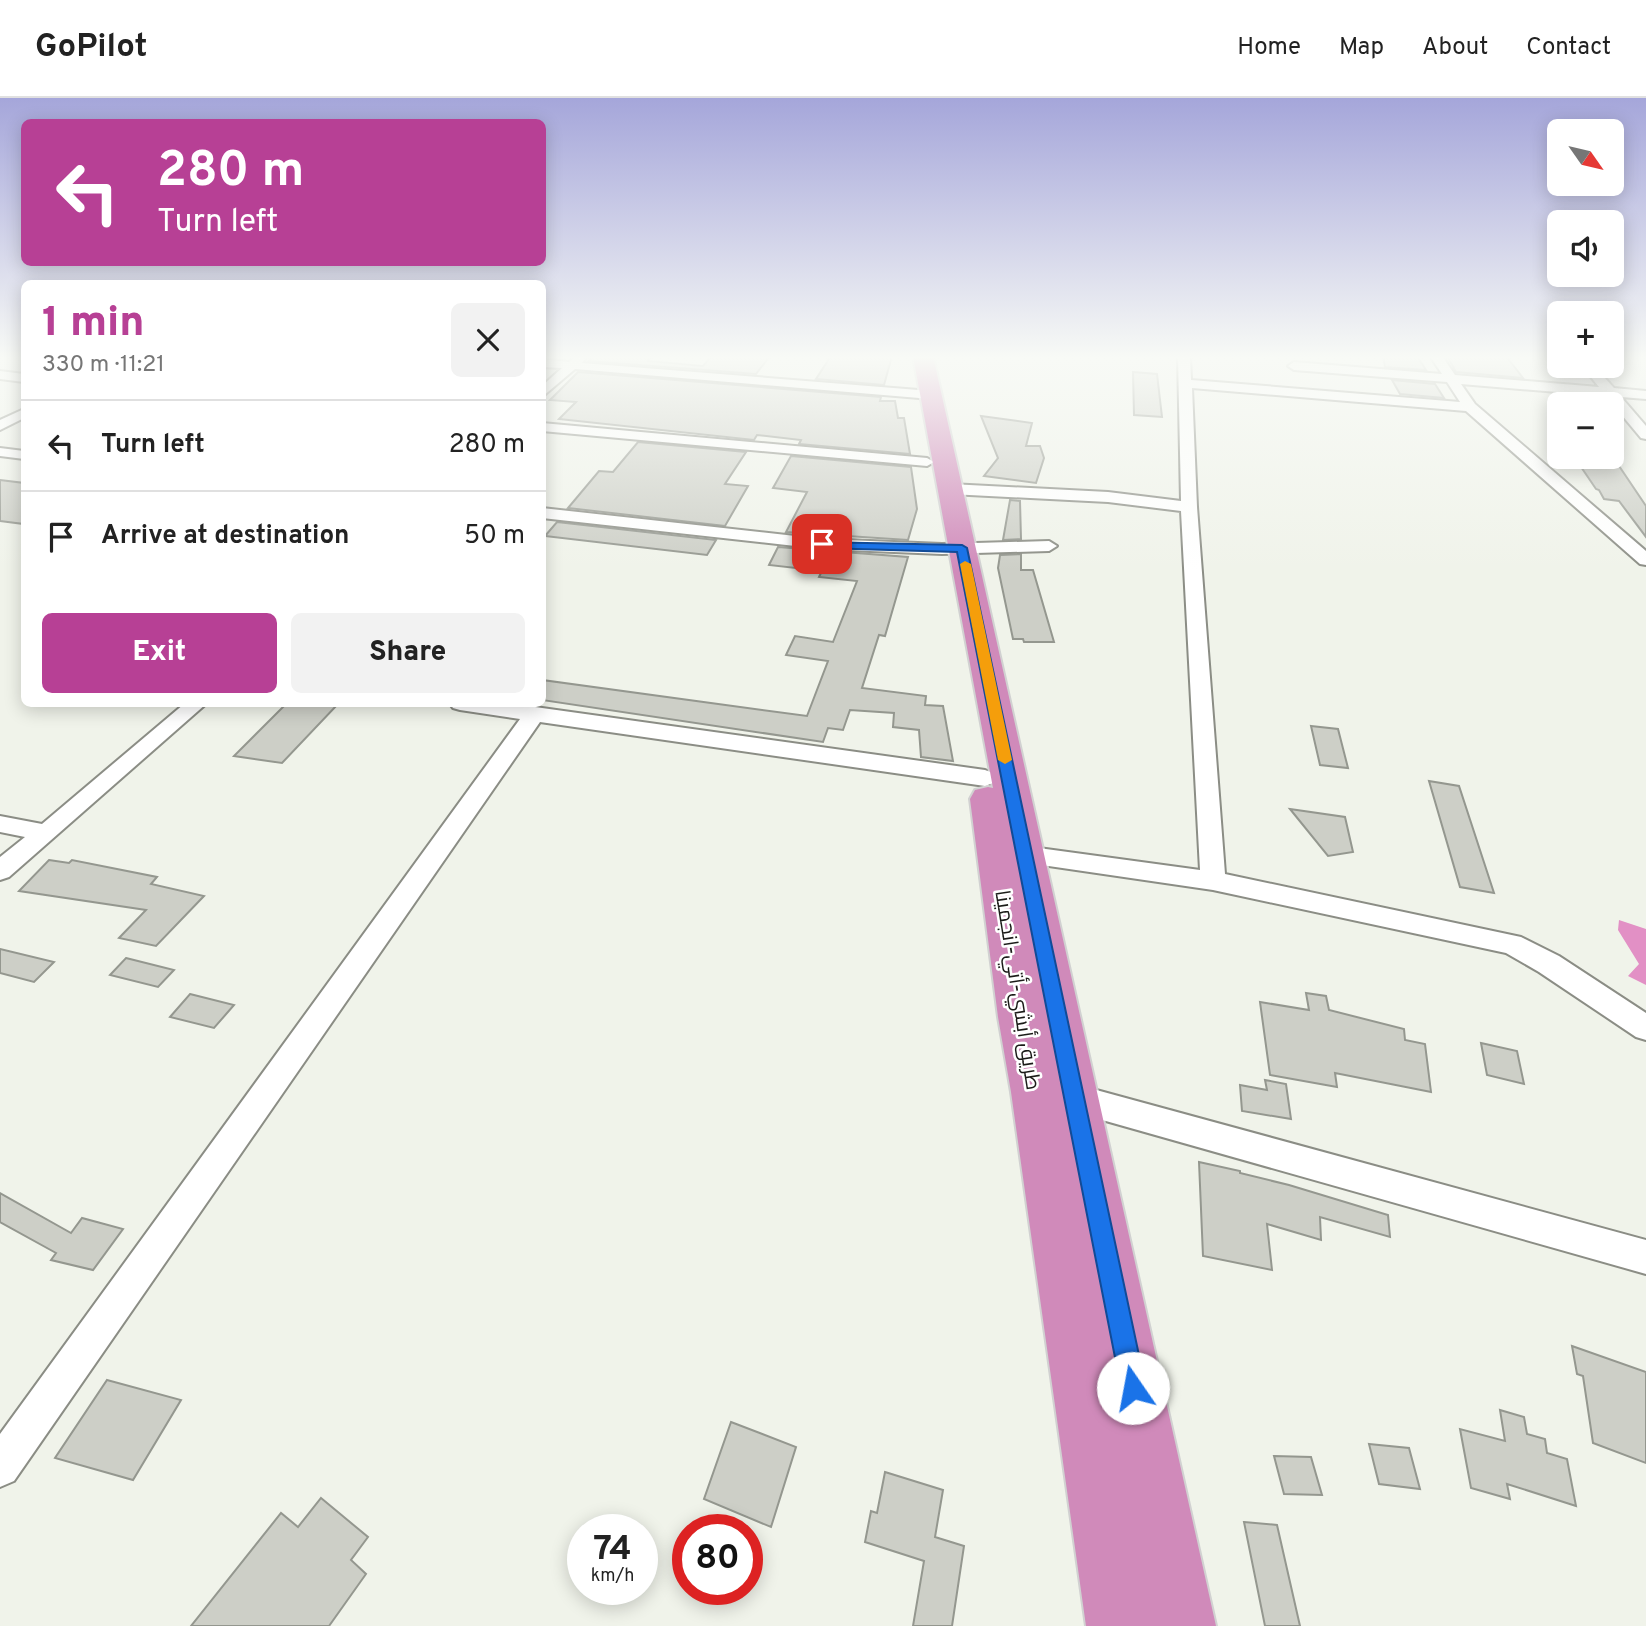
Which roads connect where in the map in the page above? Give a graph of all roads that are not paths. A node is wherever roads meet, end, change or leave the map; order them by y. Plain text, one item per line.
1 (546, 427) edge
2 (929, 427) edge
3 (1188, 427) edge
4 (1493, 427) edge
5 (0, 452) edge
6 (21, 455) edge
7 (939, 476) junction
8 (1189, 507) junction
9 (546, 513) edge
10 (1049, 546) dead end
11 (952, 549) junction
12 (1646, 560) edge
13 (975, 664) junction
14 (193, 707) edge
15 (485, 707) edge
16 (535, 713) junction
17 (985, 778) junction
18 (0, 824) edge
19 (46, 833) junction
20 (1024, 855) junction
21 (0, 871) edge
22 (1213, 881) junction
23 (1646, 1028) edge
24 (1055, 1094) junction
25 (1646, 1257) edge
26 (0, 1467) edge
27 (1120, 1626) edge
28 (1182, 1626) edge

1 - 7 street
2 - 7 highway
3 - 8 street
4 - 12 street
5 - 6 street
7 - 8 street
7 - 11 highway
8 - 22 street
9 - 11 street
10 - 11 street
11 - 13 highway
13 - 17 highway, طريق أبشي-أتي-انجمينا
13 - 20 highway
14 - 19 street
15 - 16 street
16 - 17 street
16 - 26 street
17 - 24 highway, طريق أبشي-أتي-انجمينا
18 - 19 street
19 - 21 street
20 - 22 street
20 - 24 highway
22 - 23 street
24 - 25 street
24 - 27 highway, طريق أبشي-أتي-انجمينا
24 - 28 highway

